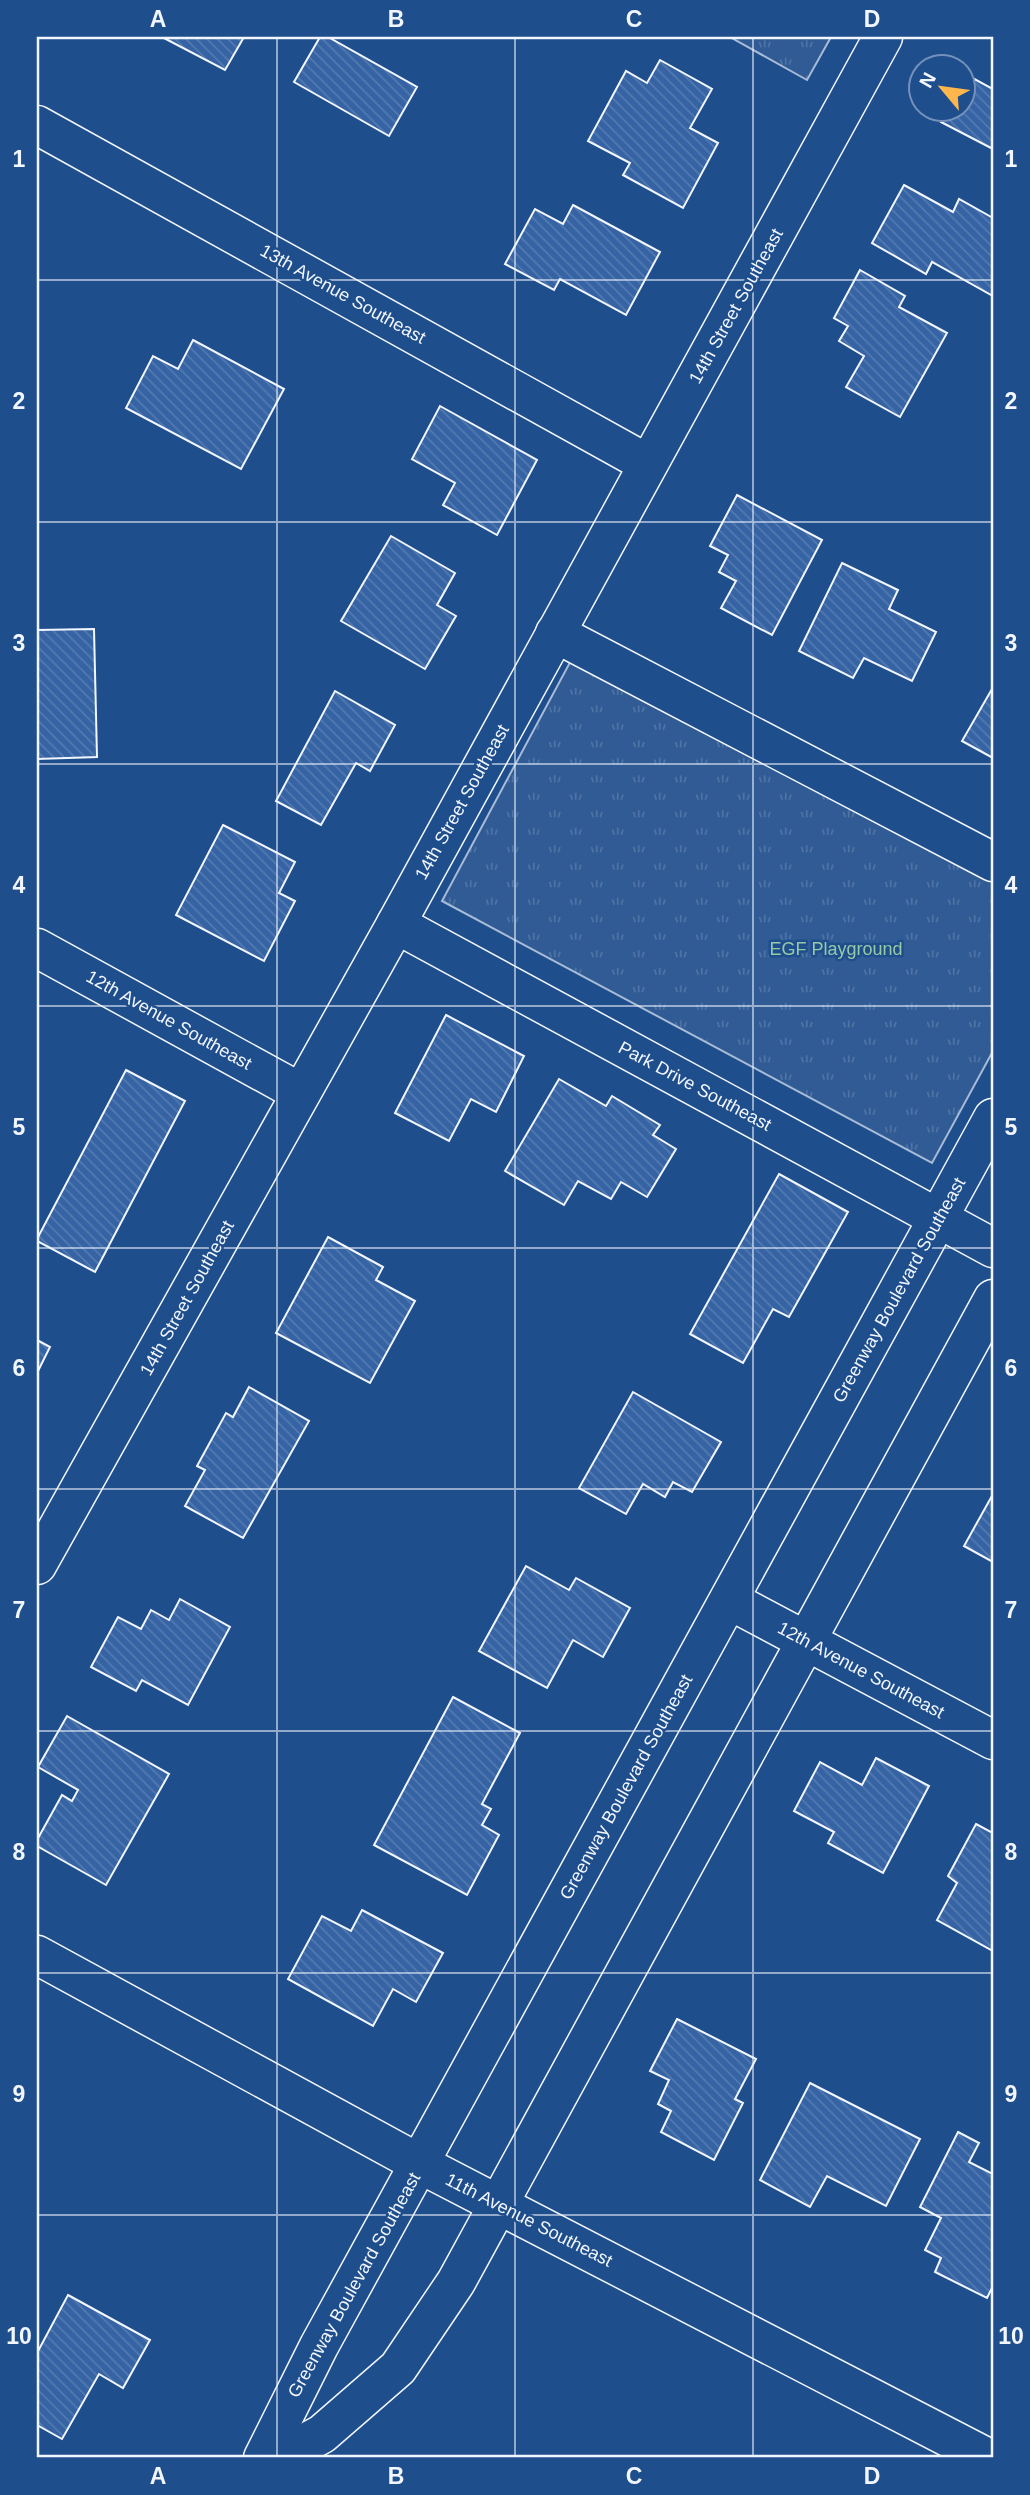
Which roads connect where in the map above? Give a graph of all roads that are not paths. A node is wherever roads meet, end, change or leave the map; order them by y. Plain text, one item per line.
1 (883, 37) edge
2 (37, 125) edge
3 (648, 464) junction
4 (555, 633) junction
5 (993, 862) edge
6 (396, 924) junction
7 (37, 948) edge
8 (302, 1093) junction
9 (993, 1118) edge
10 (938, 1218) junction
11 (993, 1248) edge
12 (993, 1299) edge
13 (37, 1566) edge
14 (729, 1600) junction
15 (806, 1642) junction
16 (993, 1740) edge
17 (37, 1955) edge
18 (420, 2164) junction
19 (498, 2203) junction
20 (263, 2458) edge
21 (278, 2458) edge
22 (988, 2458) edge

1 - 3 street, 14th Street Southeast
2 - 3 street, 13th Avenue Southeast
3 - 4 street, 14th Street Southeast
4 - 5 street
4 - 6 street, 14th Street Southeast
6 - 8 street, 14th Street Southeast
6 - 10 street, Park Drive Southeast
7 - 8 street, 12th Avenue Southeast
8 - 13 street, 14th Street Southeast
9 - 10 street, Greenway Boulevard Southeast
10 - 11 street, Park Drive Southeast
10 - 14 street, Greenway Boulevard Southeast
12 - 15 street
14 - 15 street, 12th Avenue Southeast
14 - 18 street, Greenway Boulevard Southeast
15 - 16 street, 12th Avenue Southeast
15 - 19 street
17 - 18 street, 11th Avenue Southeast
18 - 19 street, 11th Avenue Southeast
18 - 20 street, Greenway Boulevard Southeast
19 - 21 street
19 - 22 street, 11th Avenue Southeast

